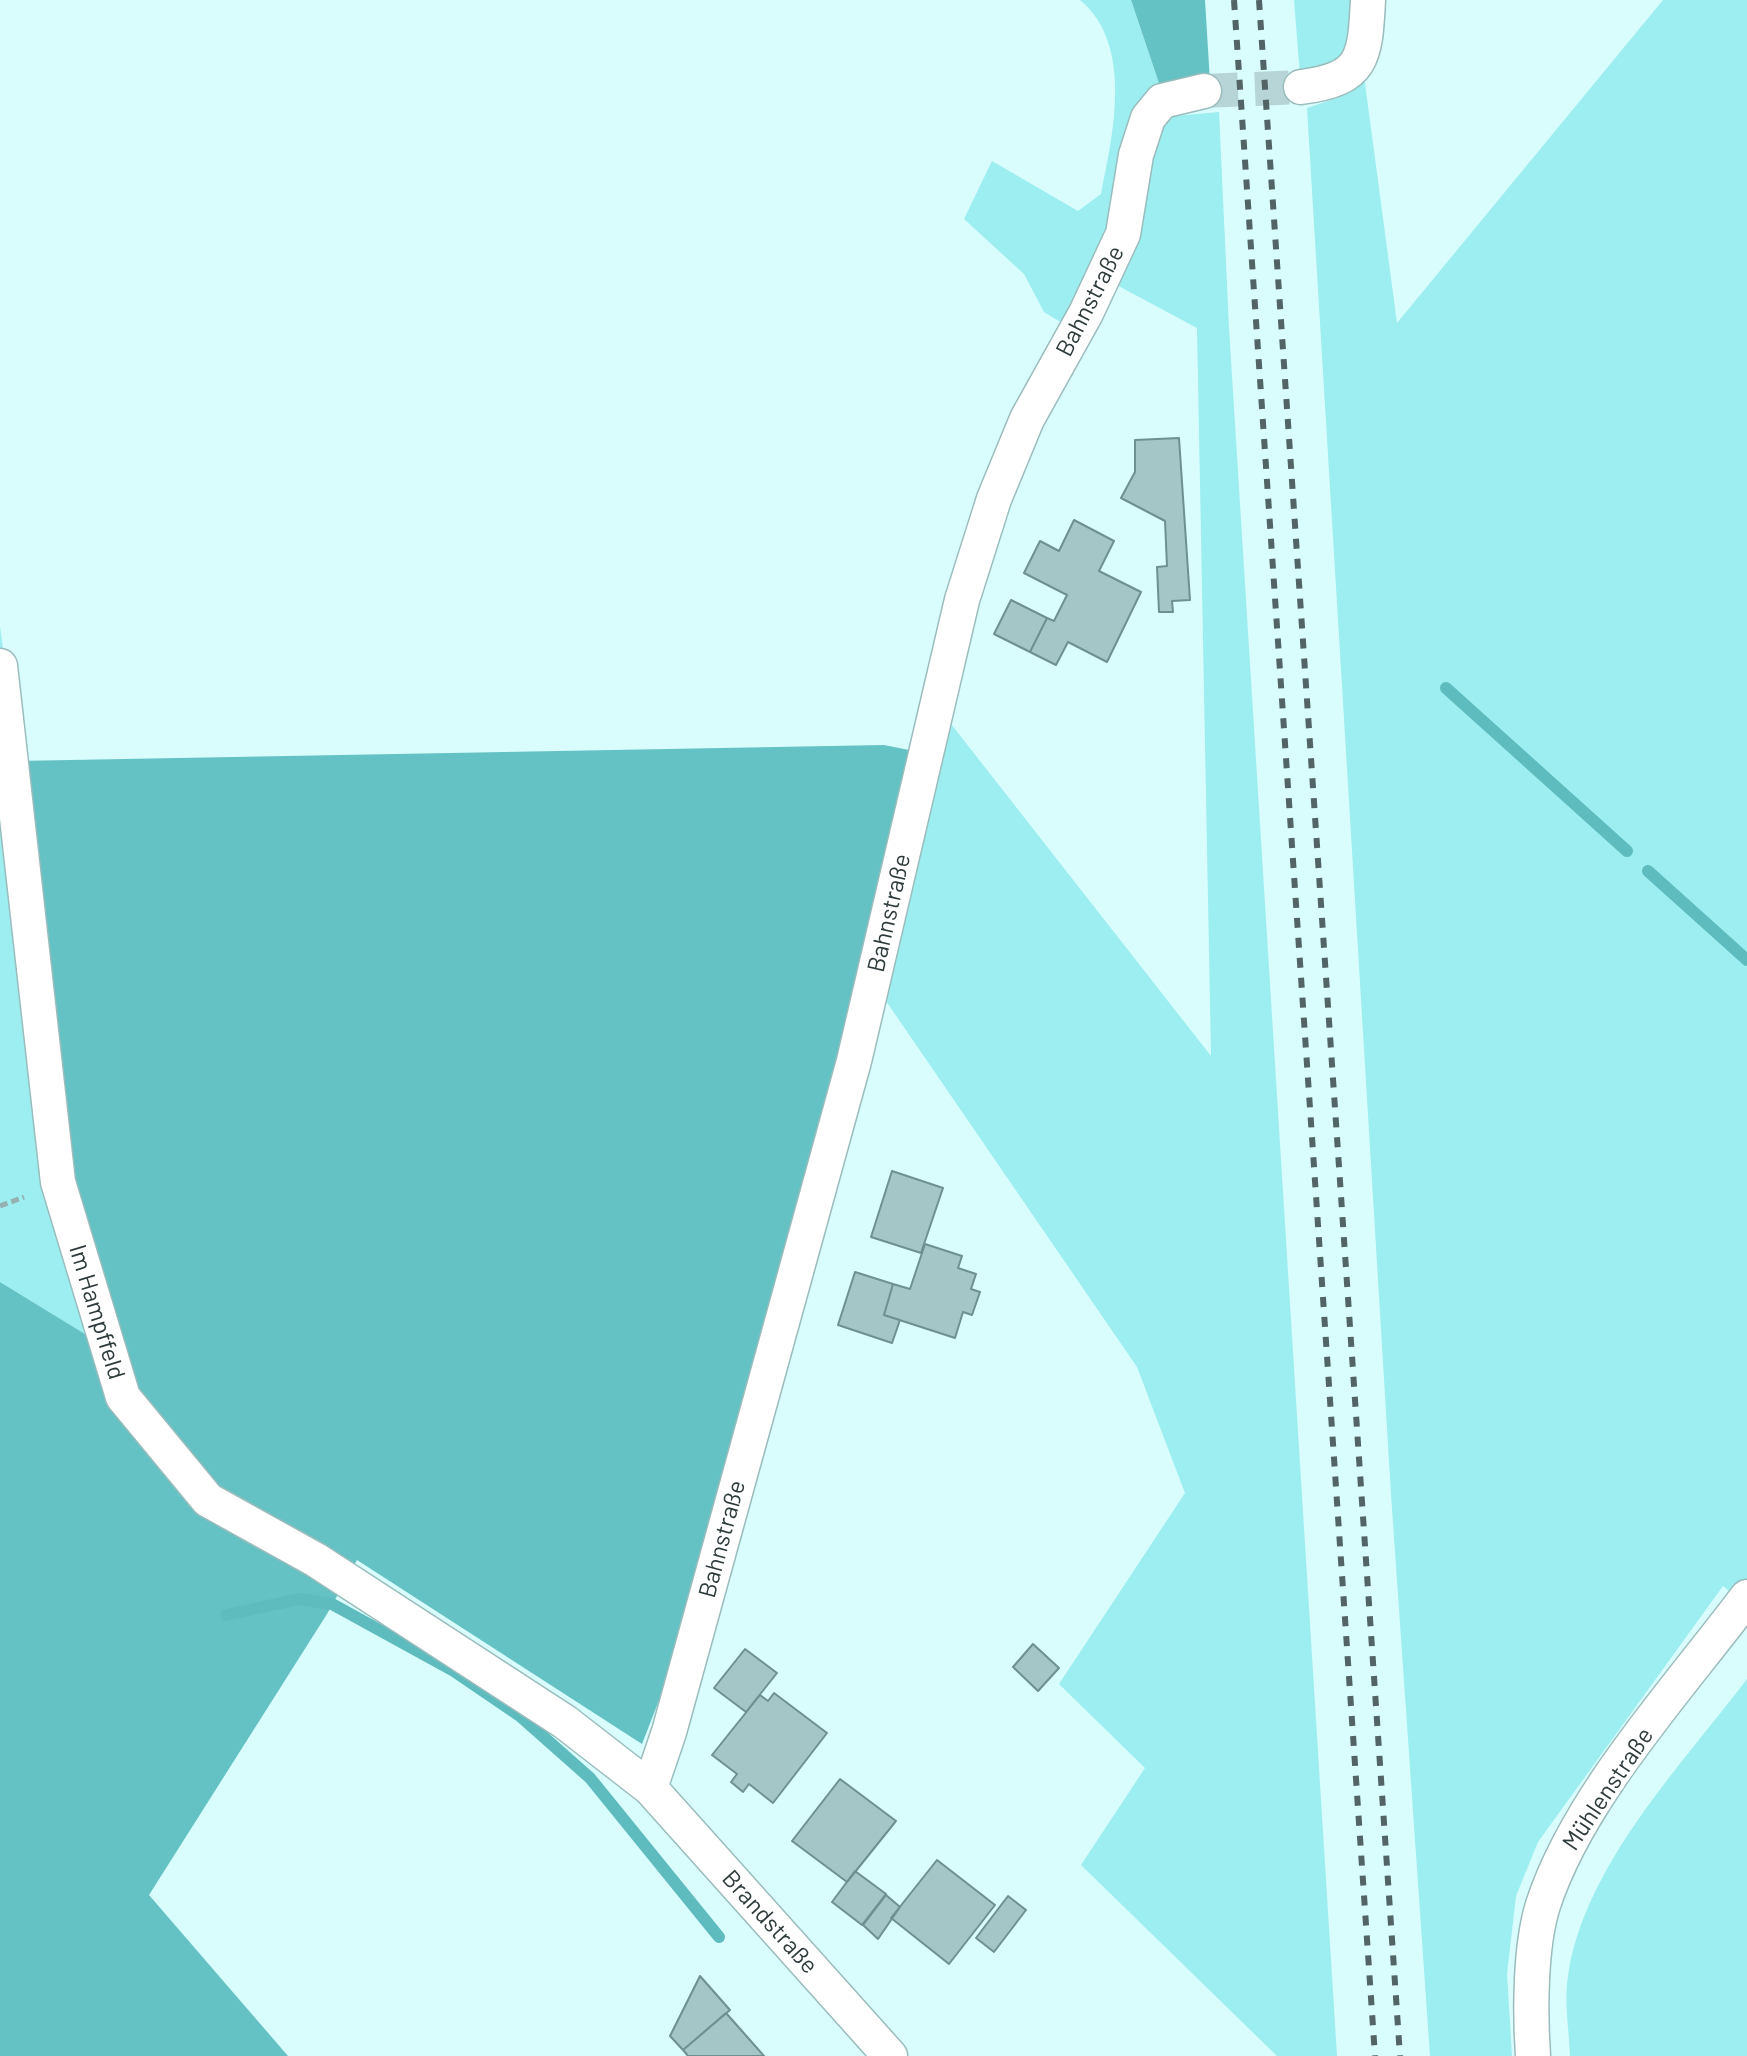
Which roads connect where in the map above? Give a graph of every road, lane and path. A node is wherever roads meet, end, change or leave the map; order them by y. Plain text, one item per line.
1 (1368, 0) edge
2 (1301, 87) tunnel mouth
3 (1204, 91) tunnel mouth
4 (0, 666) edge
5 (1747, 1597) edge
6 (650, 1788) junction
7 (890, 2056) edge
8 (1533, 2056) edge

1 - 2 street
3 - 6 street, Bahnstraße
4 - 6 street, Im Hampffeld
5 - 8 street, Mühlenstraße
6 - 7 street, Brandstraße

